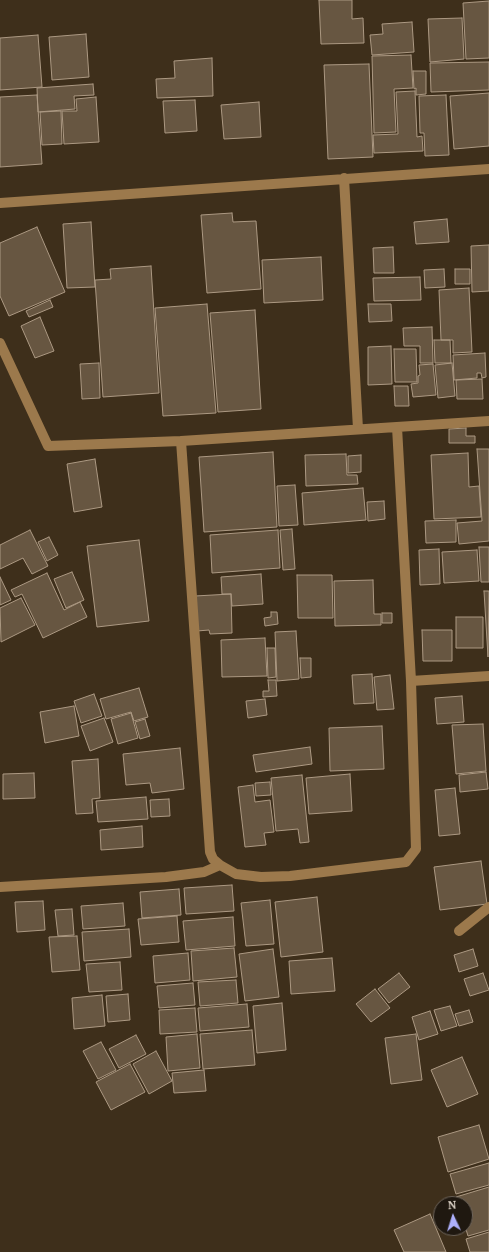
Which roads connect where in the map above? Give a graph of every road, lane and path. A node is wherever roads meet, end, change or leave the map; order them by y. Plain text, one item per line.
1 (489, 168) edge
2 (344, 178) junction
3 (0, 203) edge
4 (0, 343) edge
5 (489, 421) edge
6 (397, 427) junction
7 (358, 429) junction
8 (181, 441) junction
9 (489, 676) edge
10 (411, 680) junction
11 (220, 865) junction
12 (0, 887) edge
13 (489, 907) edge
14 (459, 931) dead end

1 - 2 street
2 - 3 street
2 - 7 street
4 - 8 street
5 - 6 street
6 - 7 street
6 - 10 street
7 - 8 street
8 - 11 street
9 - 10 street
10 - 11 street
11 - 12 street
13 - 14 street

